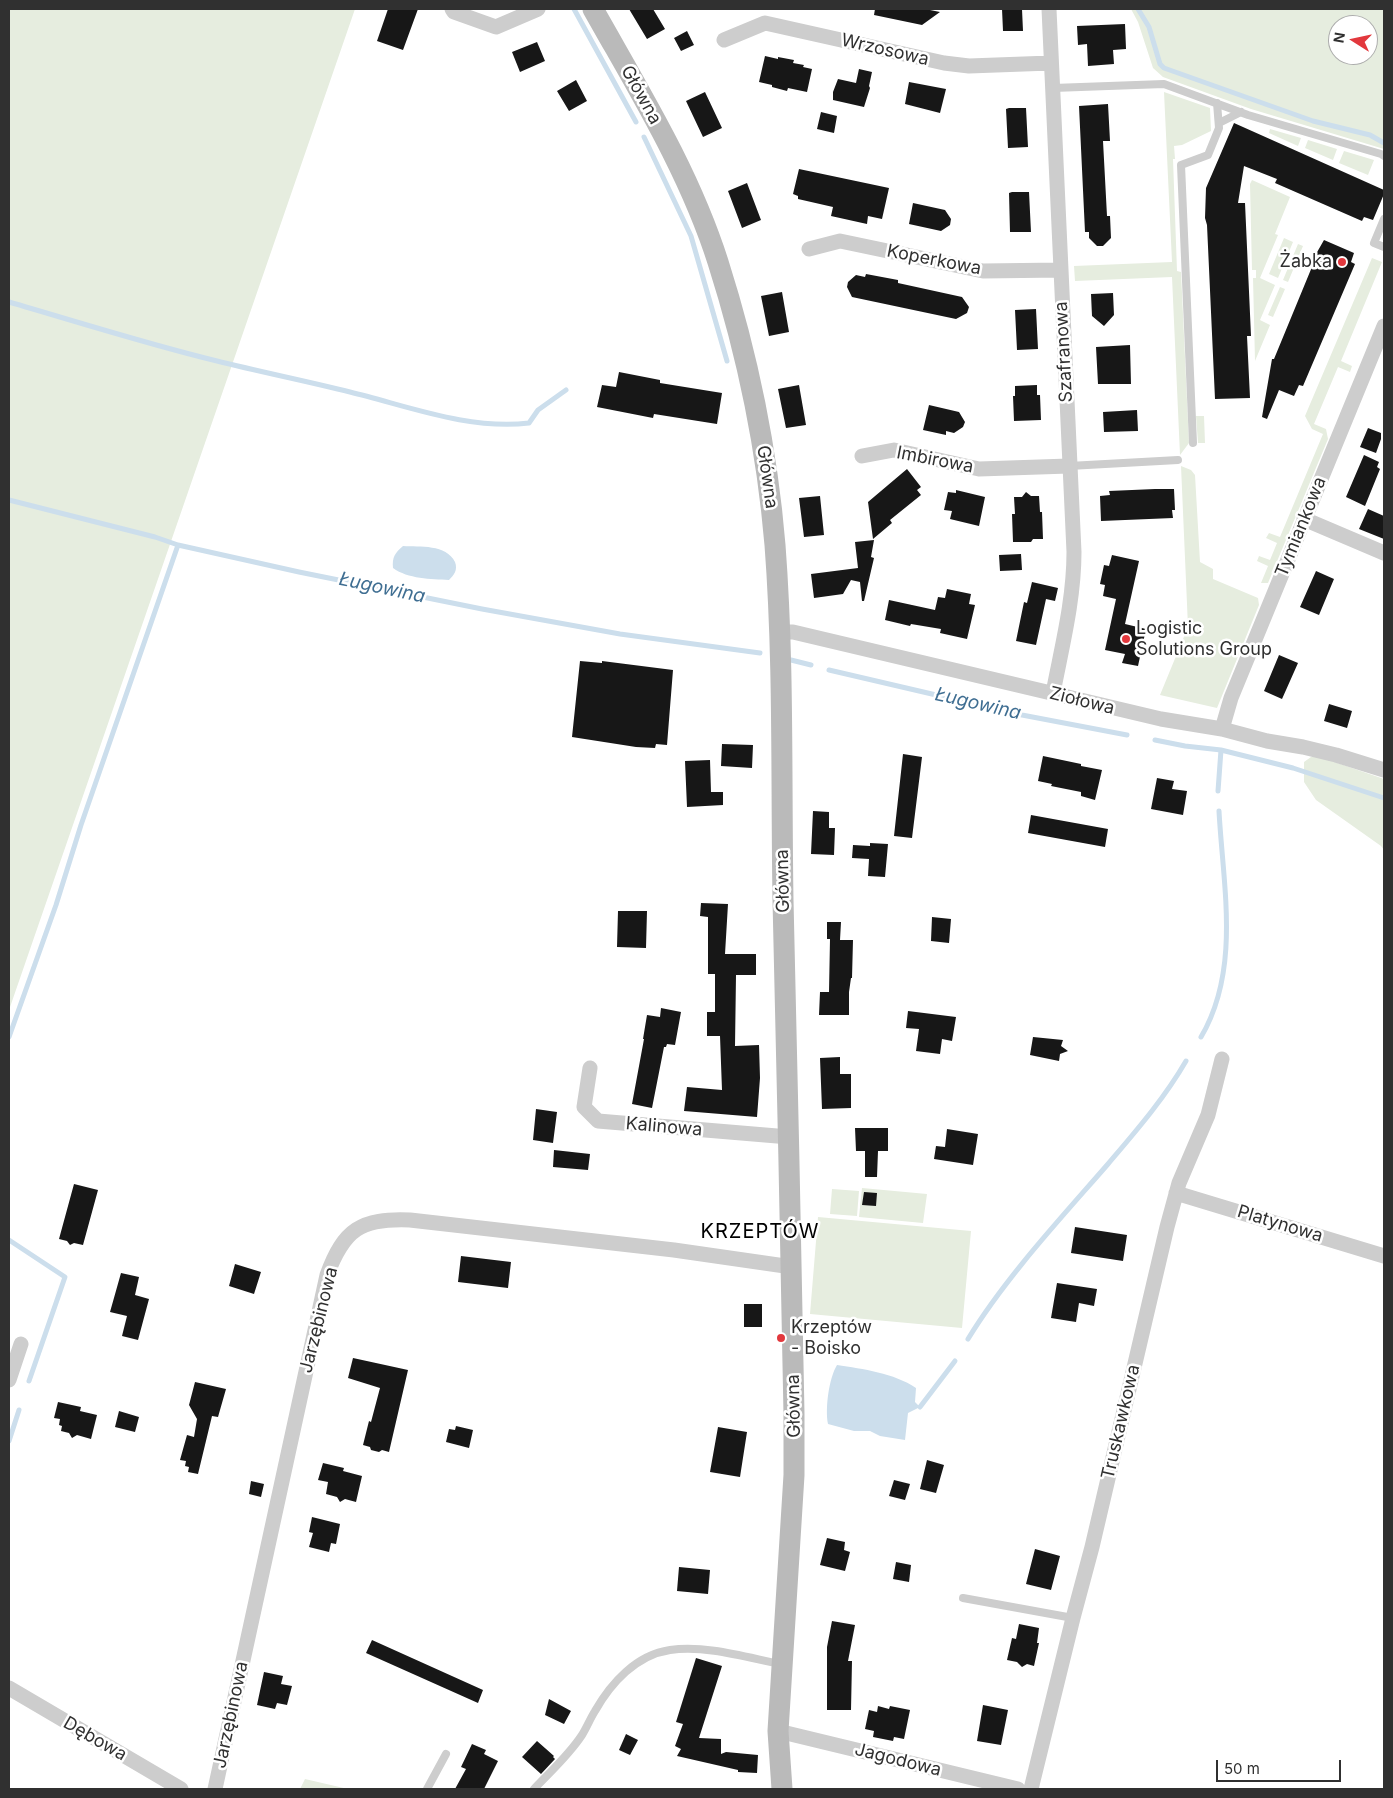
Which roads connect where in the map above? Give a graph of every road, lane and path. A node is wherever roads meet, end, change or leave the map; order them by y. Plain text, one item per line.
1 (452, 9) edge
2 (538, 9) edge
3 (593, 9) edge
4 (1049, 9) edge
5 (724, 40) dead end
6 (1051, 63) junction
7 (1053, 88) junction
8 (1217, 103) junction
9 (1241, 112) junction
10 (1219, 123) junction
11 (1384, 156) edge
12 (1384, 220) edge
13 (1384, 248) edge
14 (809, 249) dead end
15 (1061, 270) junction
16 (1383, 332) edge
17 (1193, 443) dead end
18 (862, 456) dead end
19 (1178, 460) dead end
20 (1069, 466) junction
21 (1304, 519) junction
22 (1384, 554) edge
23 (780, 632) junction
24 (1053, 693) junction
25 (1222, 729) junction
26 (1384, 770) edge
27 (1222, 1059) dead end
28 (590, 1068) dead end
29 (789, 1137) junction
30 (1176, 1193) junction
31 (1384, 1256) edge
32 (792, 1267) junction
33 (21, 1344) dead end
34 (9, 1380) edge
35 (963, 1598) dead end
36 (1073, 1618) junction
37 (782, 1664) junction
38 (9, 1688) edge
39 (778, 1731) junction
40 (446, 1754) dead end
41 (181, 1789) edge
42 (215, 1789) edge
43 (427, 1789) edge
44 (534, 1789) edge
45 (782, 1789) edge
46 (1018, 1789) edge
47 (1031, 1789) edge

1 - 2 street
3 - 23 street, Główna
4 - 6 street, Szafranowa
5 - 6 street, Wrzosowa
6 - 7 street, Szafranowa
7 - 8 lane
7 - 15 street, Szafranowa
8 - 9 lane
8 - 10 lane
9 - 10 lane
9 - 11 lane
10 - 17 lane
12 - 13 lane
14 - 15 street, Koperkowa
15 - 20 street, Szafranowa
16 - 21 street, Tymiankowa
18 - 20 street, Imbirowa
19 - 20 lane
20 - 24 street, Szafranowa
21 - 22 street
21 - 25 street, Tymiankowa
23 - 24 street, Ziołowa
23 - 29 street, Główna
24 - 25 street, Ziołowa
25 - 26 street, Ziołowa
27 - 30 street, Truskawkowa
28 - 29 street, Kalinowa
29 - 32 street, Główna
30 - 31 street, Platynowa
30 - 36 street, Truskawkowa
32 - 37 street, Główna
32 - 42 street, Jarzębinowa
33 - 34 street
35 - 36 lane
36 - 47 street, Truskawkowa
37 - 39 street, Główna
37 - 44 lane
38 - 41 street, Dębowa
39 - 45 street, Główna
39 - 46 street, Jagodowa
40 - 43 lane

